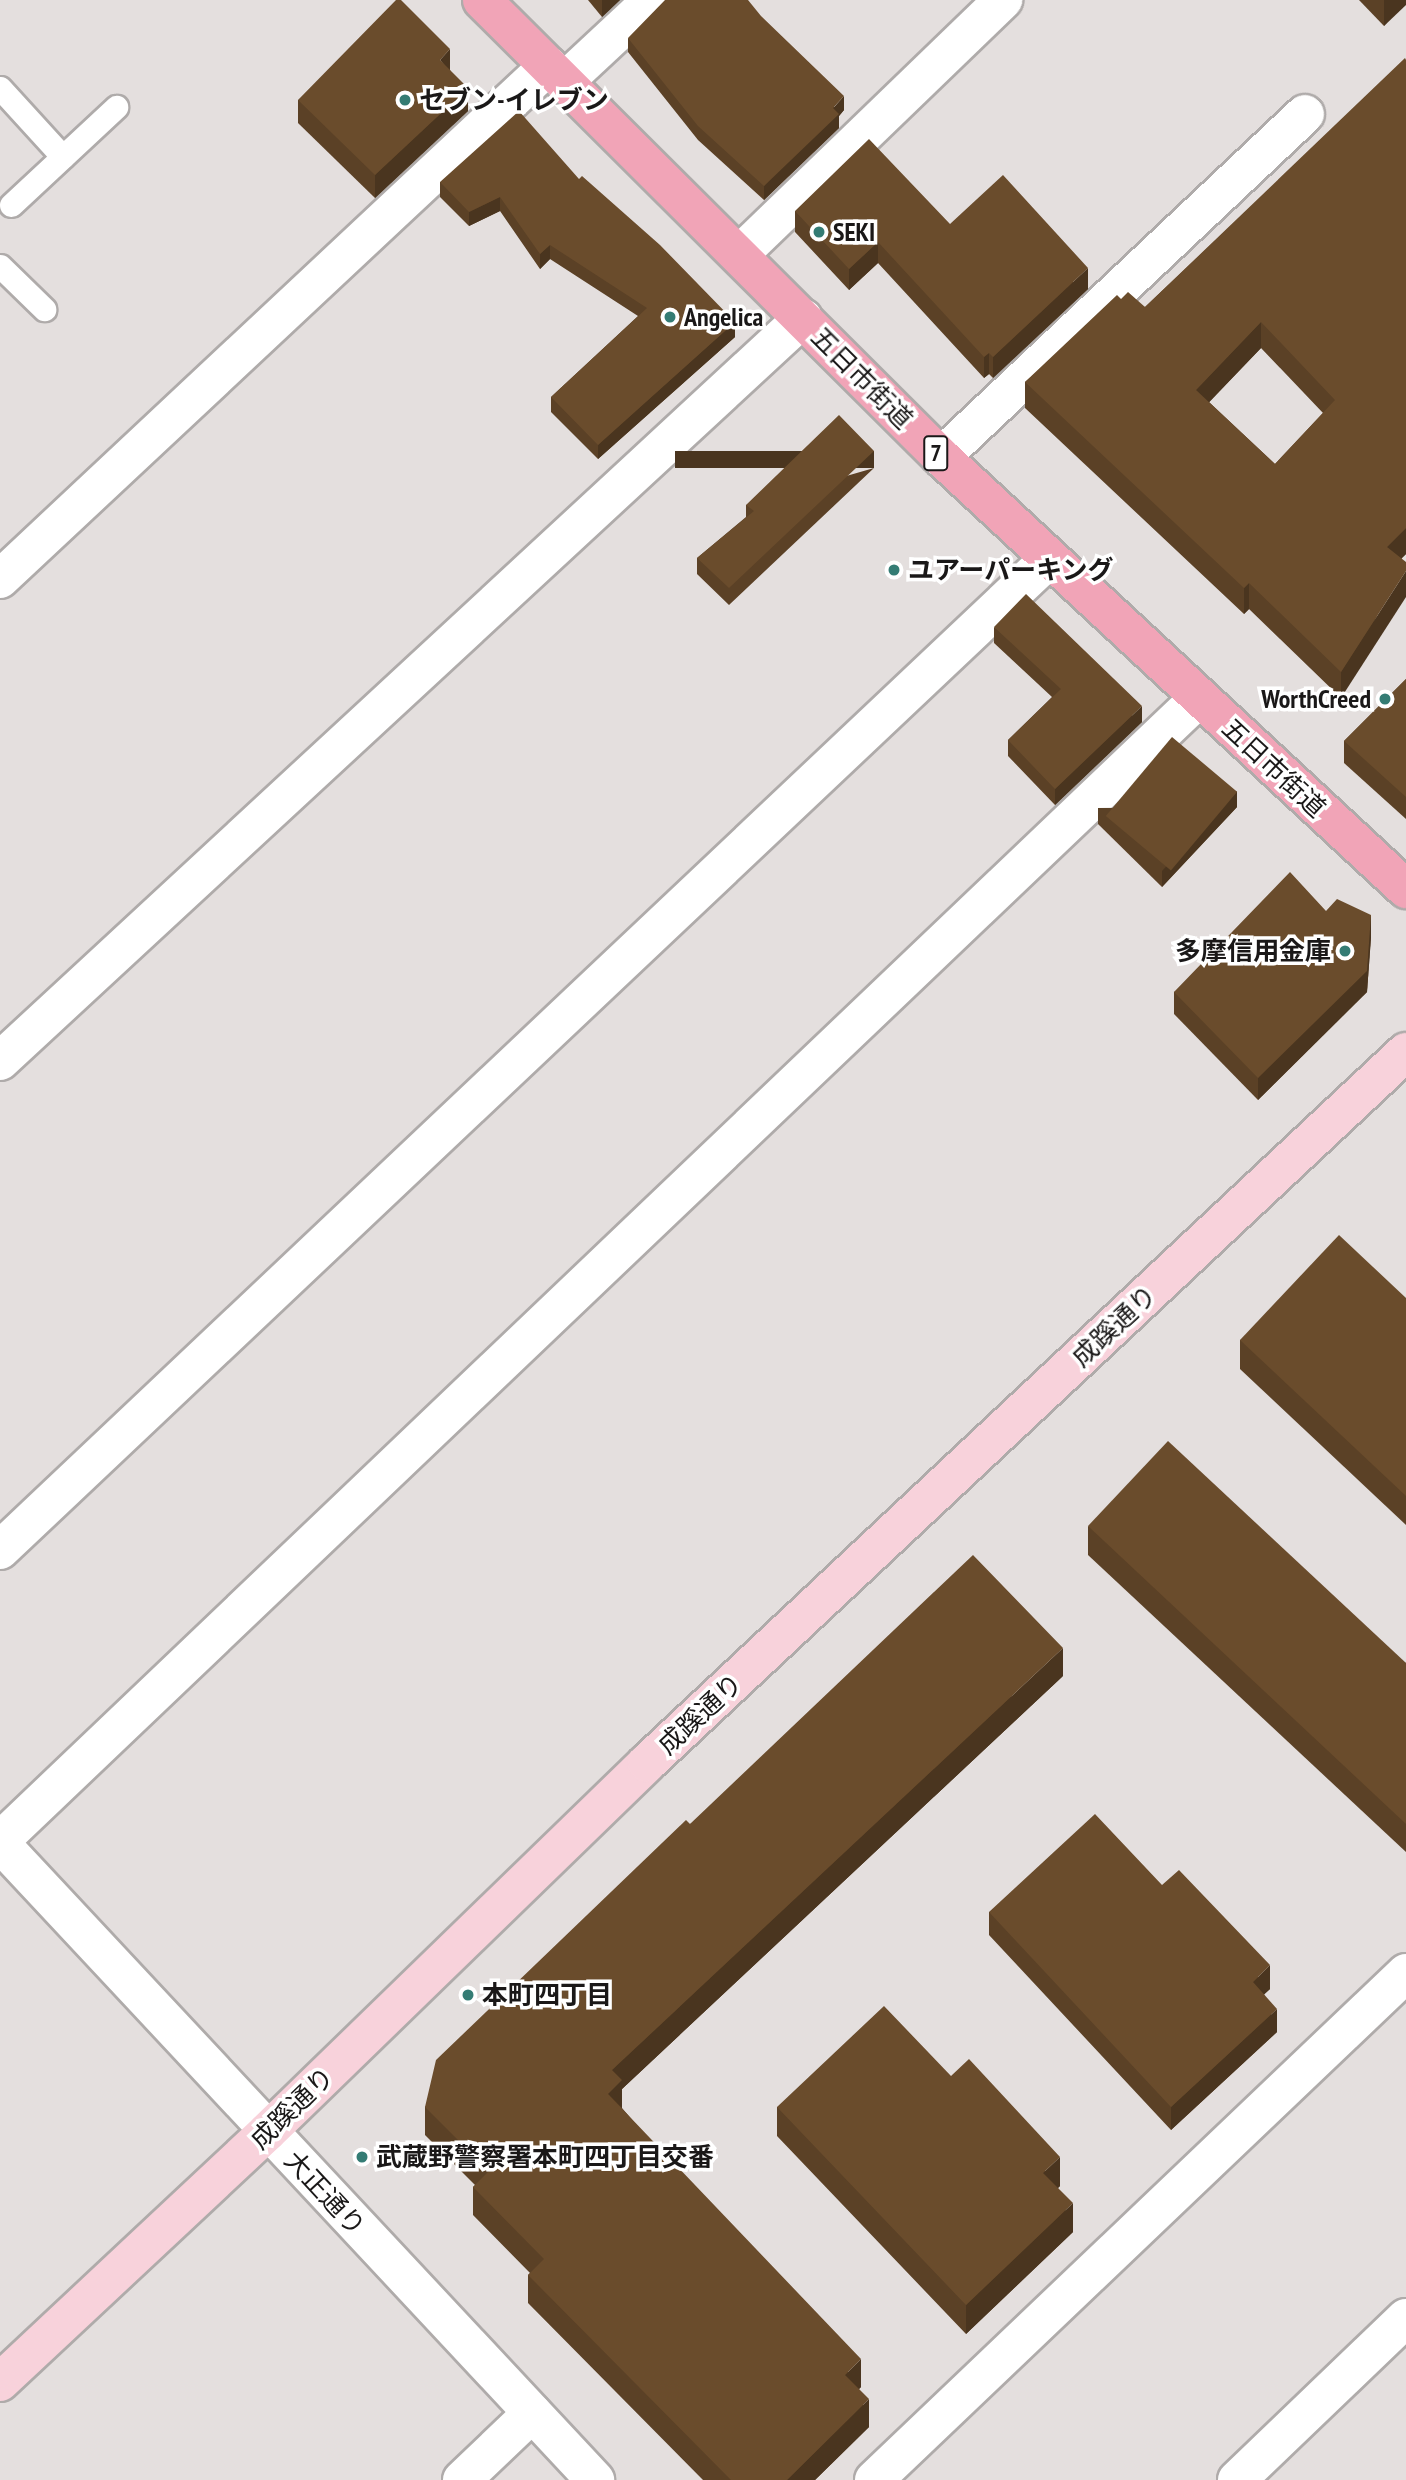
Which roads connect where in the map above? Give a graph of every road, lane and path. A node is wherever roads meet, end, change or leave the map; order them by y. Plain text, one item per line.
1 (482, 0) edge
2 (652, 0) edge
3 (1003, 0) edge
4 (556, 74) junction
5 (0, 88) edge
6 (116, 107) dead end
7 (1305, 114) dead end
8 (63, 157) junction
9 (11, 205) dead end
10 (740, 254) junction
11 (0, 266) edge
12 (44, 309) dead end
13 (803, 318) junction
14 (941, 457) junction
15 (1050, 558) junction
16 (0, 579) edge
17 (1199, 698) junction
18 (1406, 889) edge
19 (1406, 1052) edge
20 (0, 1061) edge
21 (0, 1550) edge
22 (0, 1842) edge
23 (1406, 1973) edge
24 (267, 2132) junction
25 (1406, 2318) edge
26 (0, 2382) edge
27 (532, 2413) junction
28 (462, 2480) edge
29 (595, 2480) edge
30 (874, 2480) edge
31 (1237, 2480) edge

1 - 4 main road, 五日市街道 / 7
2 - 4 street
3 - 10 street
4 - 10 main road, 五日市街道 / 7
4 - 16 street
5 - 8 lane
6 - 8 lane
7 - 14 street
8 - 9 lane
10 - 13 main road, 五日市街道 / 7
11 - 12 lane
13 - 14 main road, 五日市街道 / 7
13 - 20 street
14 - 15 main road, 五日市街道 / 7
15 - 17 main road, 五日市街道 / 7
15 - 21 street
17 - 18 main road, 五日市街道 / 7
17 - 22 street
19 - 24 street, 成蹊通り
22 - 24 street, 大正通り
23 - 30 street
24 - 26 street, 成蹊通り
24 - 27 street, 大正通り
25 - 31 street
27 - 28 street
27 - 29 street, 大正通り

